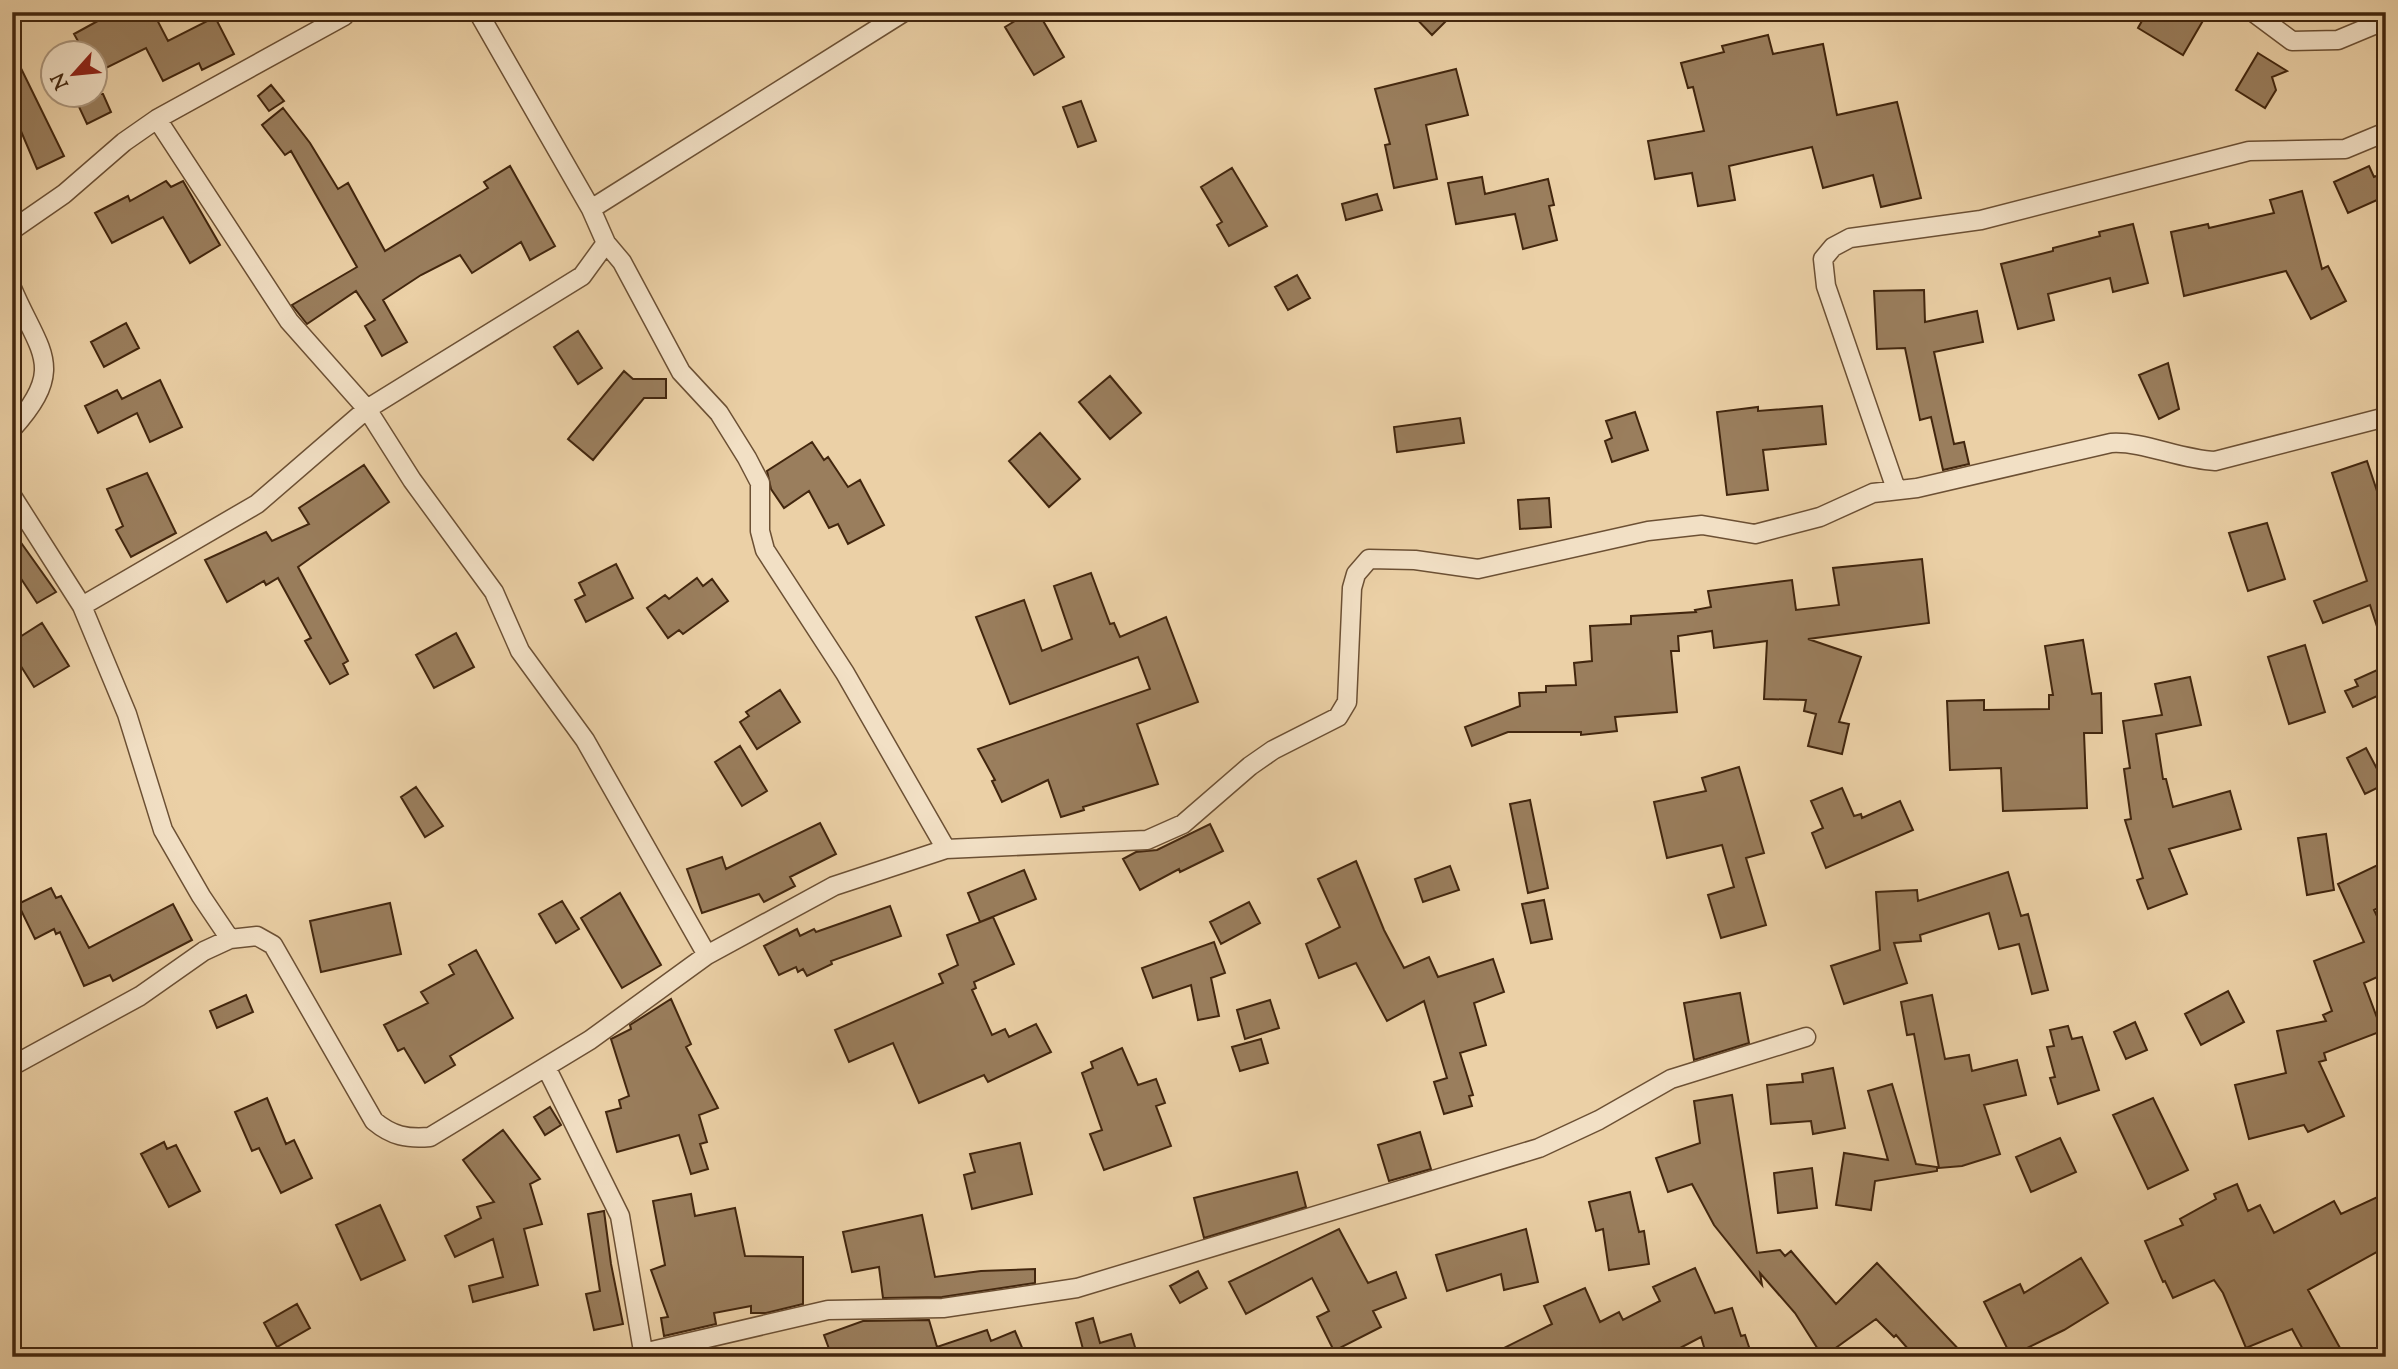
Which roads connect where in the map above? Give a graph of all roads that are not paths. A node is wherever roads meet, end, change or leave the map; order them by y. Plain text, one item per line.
1 (478, 12) edge
2 (904, 12) edge
3 (2253, 12) edge
4 (342, 13) edge
5 (2383, 27) edge
6 (157, 119) junction
7 (2386, 132) edge
8 (591, 209) junction
9 (12, 230) edge
10 (606, 243) junction
11 (12, 288) edge
12 (366, 409) junction
13 (2386, 417) edge
14 (12, 429) edge
15 (1896, 489) junction
16 (12, 496) edge
17 (82, 606) junction
18 (946, 849) junction
19 (230, 939) junction
20 (707, 955) junction
21 (1806, 1037) dead end
22 (12, 1066) edge
23 (546, 1067) junction
24 (644, 1355) edge

1 - 8 street
2 - 8 street
3 - 5 street
4 - 6 street
6 - 9 street
6 - 12 street
7 - 15 street
8 - 10 street
10 - 12 street
10 - 18 street
11 - 14 street
12 - 17 street
12 - 20 street
13 - 15 street
15 - 18 street
16 - 17 street
17 - 19 street
18 - 20 street
19 - 22 street
19 - 23 street
20 - 23 street
21 - 24 street
23 - 24 street

